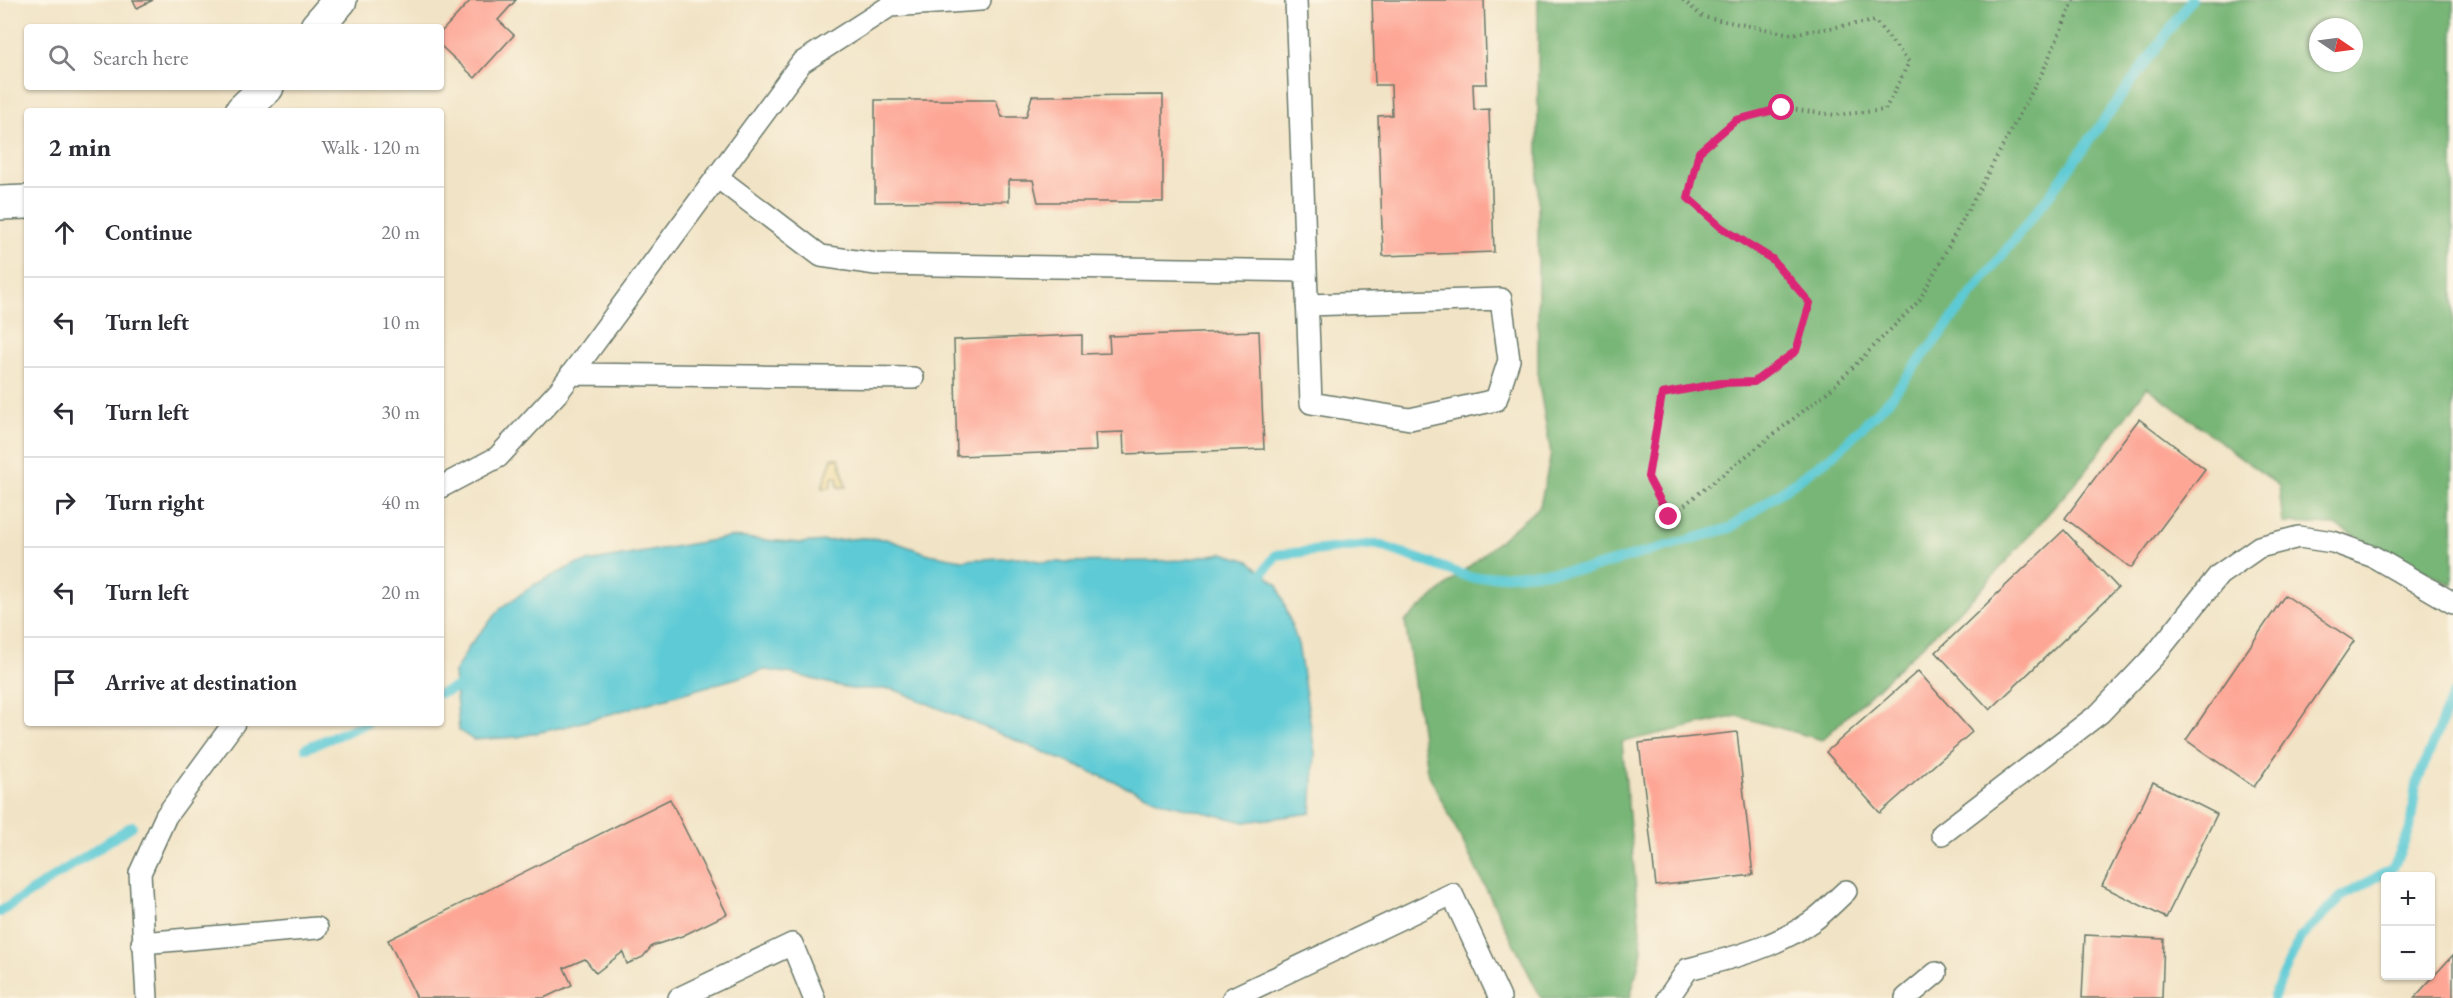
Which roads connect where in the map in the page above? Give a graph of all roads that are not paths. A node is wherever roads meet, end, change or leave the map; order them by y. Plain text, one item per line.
1 (340, 0) edge
2 (980, 0) edge
3 (1296, 0) edge
4 (320, 24) edge
5 (264, 90) edge
6 (245, 108) edge
7 (717, 177) junction
8 (24, 202) edge
9 (0, 203) edge
10 (1306, 271) junction
11 (1307, 305) junction
12 (571, 374) junction
13 (913, 378) dead end
14 (444, 485) edge
15 (2453, 603) edge
16 (232, 726) edge
17 (1942, 834) dead end
18 (1846, 891) dead end
19 (317, 928) dead end
20 (142, 943) junction
21 (1936, 973) dead end
22 (147, 998) edge
23 (679, 998) edge
24 (814, 998) edge
25 (1233, 998) edge
26 (1500, 998) edge
27 (1668, 998) edge
28 (1906, 998) edge

1 - 4 street
2 - 7 lane
3 - 10 lane
5 - 6 street
7 - 10 lane
7 - 12 lane
8 - 9 street
10 - 11 lane
11 - 11 lane
12 - 13 lane
12 - 14 lane
15 - 17 lane
16 - 20 lane
18 - 27 lane
19 - 20 lane
20 - 22 lane
21 - 28 lane
23 - 24 lane
25 - 26 lane

